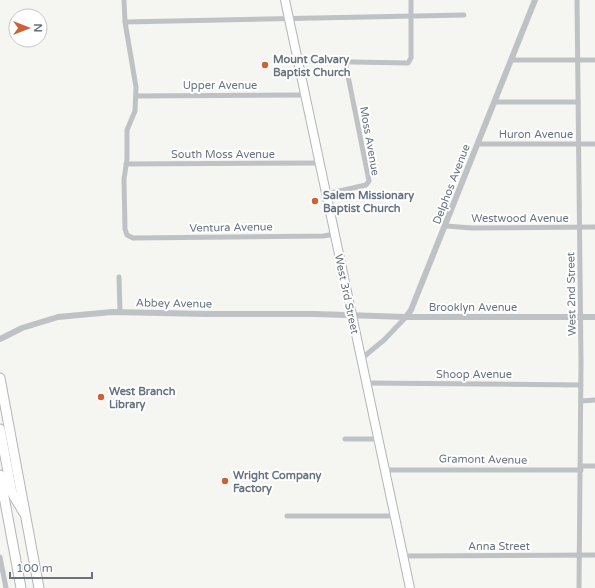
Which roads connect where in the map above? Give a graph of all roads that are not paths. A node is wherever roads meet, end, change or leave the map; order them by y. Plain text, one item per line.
1 (124, 0) edge
2 (284, 0) edge
3 (411, 0) edge
4 (535, 0) edge
5 (577, 0) edge
6 (411, 16) junction
7 (464, 16) dead end
8 (288, 18) junction
9 (125, 22) junction
10 (512, 60) junction
11 (578, 60) junction
12 (595, 60) edge
13 (298, 61) junction
14 (345, 61) junction
15 (305, 95) junction
16 (136, 96) junction
17 (494, 102) junction
18 (578, 102) junction
19 (478, 144) junction
20 (579, 144) junction
21 (595, 144) edge
22 (126, 164) junction
23 (319, 164) junction
24 (326, 194) junction
25 (446, 226) junction
26 (595, 227) edge
27 (580, 228) junction
28 (334, 234) junction
29 (119, 277) dead end
30 (120, 312) junction
31 (352, 315) junction
32 (406, 317) junction
33 (581, 317) junction
34 (595, 317) edge
35 (0, 339) edge
36 (361, 359) junction
37 (0, 378) edge
38 (366, 383) junction
39 (581, 385) junction
40 (581, 400) junction
41 (595, 400) edge
42 (0, 430) edge
43 (346, 439) dead end
44 (378, 439) junction
45 (595, 466) edge
46 (581, 468) junction
47 (385, 470) junction
48 (0, 475) edge
49 (26, 516) junction
50 (287, 516) dead end
51 (395, 516) junction
52 (595, 555) edge
53 (404, 556) junction
54 (579, 556) junction
55 (0, 557) edge
56 (6, 588) edge
57 (21, 588) edge
58 (39, 588) edge
59 (410, 588) edge
60 (579, 588) edge

1 - 9 street
2 - 8 main road, West 3rd Street
3 - 6 street
4 - 10 street, Delphos Avenue
5 - 11 street, West 2nd Street
6 - 7 street
6 - 8 street
6 - 14 street
8 - 9 street
8 - 13 main road, West 3rd Street
9 - 16 street
10 - 11 street
10 - 17 street, Delphos Avenue
11 - 12 street
11 - 18 street, West 2nd Street
13 - 14 street
13 - 15 main road, West 3rd Street
14 - 24 street, Moss Avenue
15 - 16 street, Upper Avenue
15 - 23 main road, West 3rd Street
16 - 22 street
17 - 18 street
17 - 19 street, Delphos Avenue
18 - 20 street, West 2nd Street
19 - 20 street, Huron Avenue
19 - 25 street, Delphos Avenue
20 - 21 street, Huron Avenue
20 - 27 street, West 2nd Street
22 - 23 street, South Moss Avenue
22 - 28 street, Ventura Avenue
23 - 24 main road, West 3rd Street
24 - 28 main road, West 3rd Street
25 - 27 street, Westwood Avenue
25 - 32 street, Delphos Avenue
26 - 27 street, Westwood Avenue
27 - 33 street, West 2nd Street
28 - 31 main road, West 3rd Street
29 - 30 street
30 - 31 street, Abbey Avenue
30 - 35 street, Abbey Avenue
31 - 32 street, Brooklyn Avenue
31 - 36 main road, West 3rd Street
32 - 33 street, Brooklyn Avenue
32 - 36 street, Delphos Avenue
33 - 34 street, Brooklyn Avenue
33 - 39 street, West 2nd Street
36 - 38 main road, West 3rd Street
37 - 49 highway
38 - 39 street, Shoop Avenue
38 - 44 main road, West 3rd Street
39 - 40 street, West 2nd Street
40 - 41 street
40 - 46 street, West 2nd Street
42 - 49 highway
43 - 44 street
44 - 47 main road, West 3rd Street
45 - 46 street, Gramont Avenue
46 - 47 street, Gramont Avenue
46 - 54 street, West 2nd Street
47 - 51 main road, West 3rd Street
48 - 57 highway
49 - 58 highway
50 - 51 street
51 - 53 main road, West 3rd Street
52 - 54 street, Anna Street
53 - 54 street, Anna Street
53 - 59 main road, West 3rd Street
54 - 60 street, West 2nd Street
55 - 56 street

